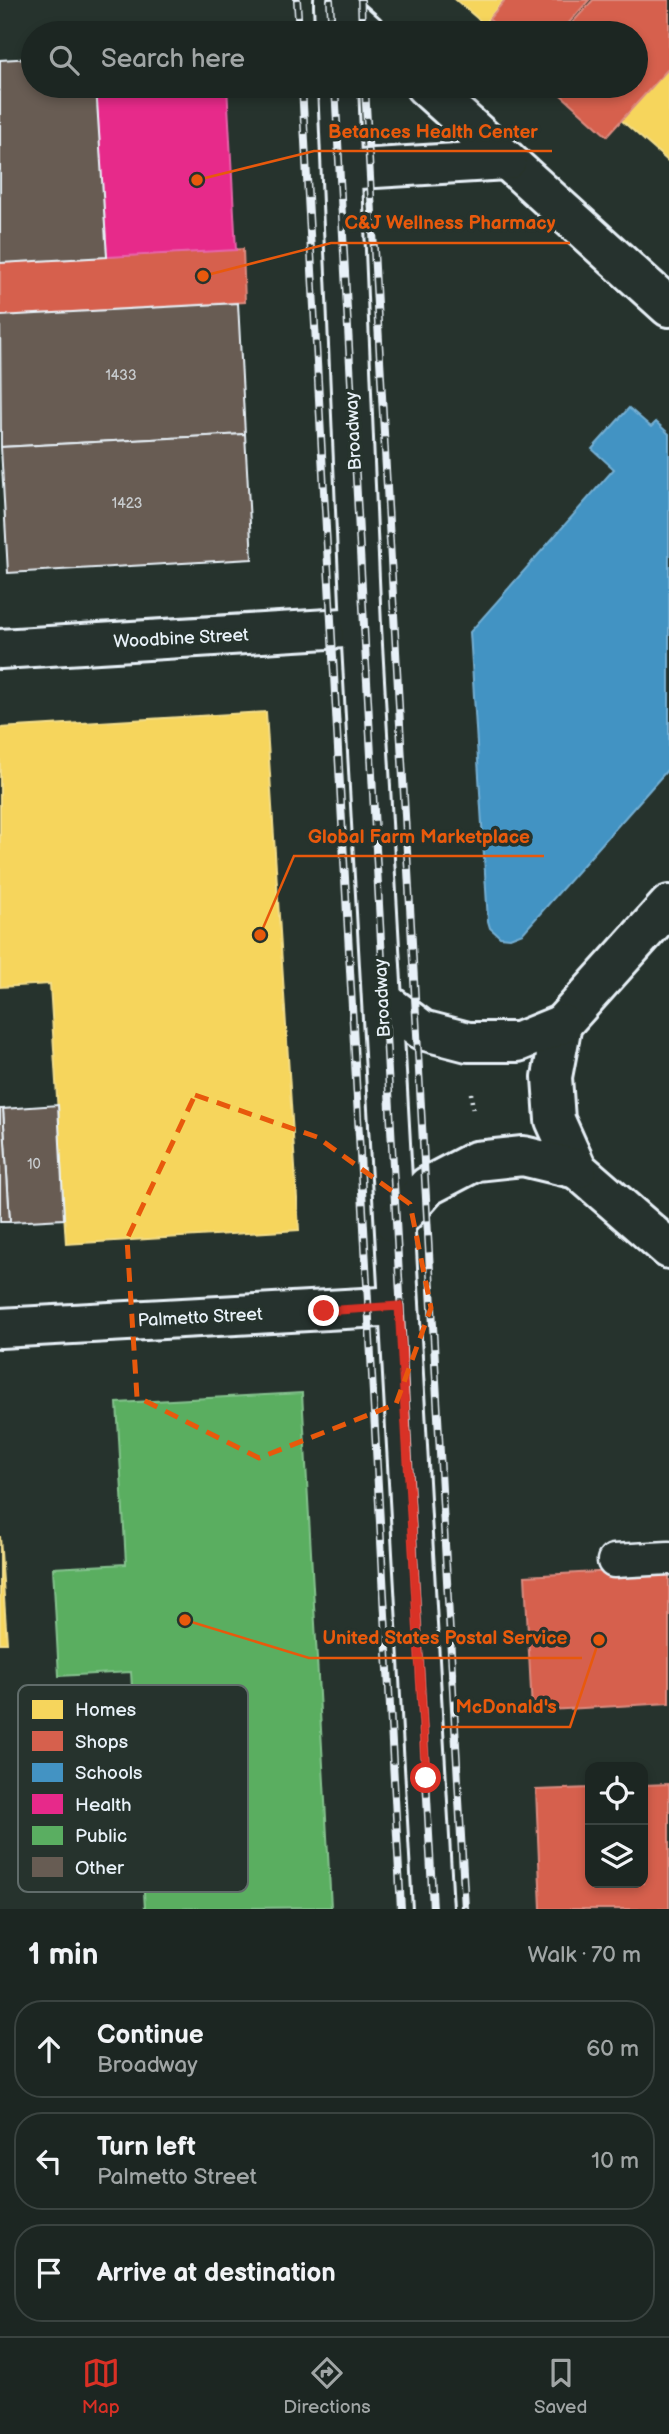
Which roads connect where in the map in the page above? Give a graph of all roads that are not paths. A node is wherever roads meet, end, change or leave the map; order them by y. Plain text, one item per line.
1 (339, 98) edge
2 (438, 98) edge
3 (508, 160) junction
4 (342, 170) junction
5 (669, 307) edge
6 (362, 627) junction
7 (0, 649) edge
8 (669, 905) edge
9 (383, 1001) junction
10 (562, 1024) junction
11 (577, 1168) junction
12 (395, 1223) junction
13 (669, 1249) edge
14 (399, 1306) junction
15 (0, 1328) edge
16 (669, 1558) edge
17 (614, 1560) dead end
18 (433, 1909) edge

1 - 4 main road, Broadway
2 - 3 main road
3 - 4 main road
3 - 5 main road
4 - 6 main road, Broadway
6 - 7 main road, Woodbine Street
6 - 9 main road, Broadway
8 - 10 main road
9 - 10 main road
9 - 12 main road, Broadway
10 - 11 main road
11 - 12 main road
11 - 13 main road
12 - 14 main road, Broadway
14 - 15 main road, Palmetto Street
14 - 18 main road, Broadway
16 - 17 lane

